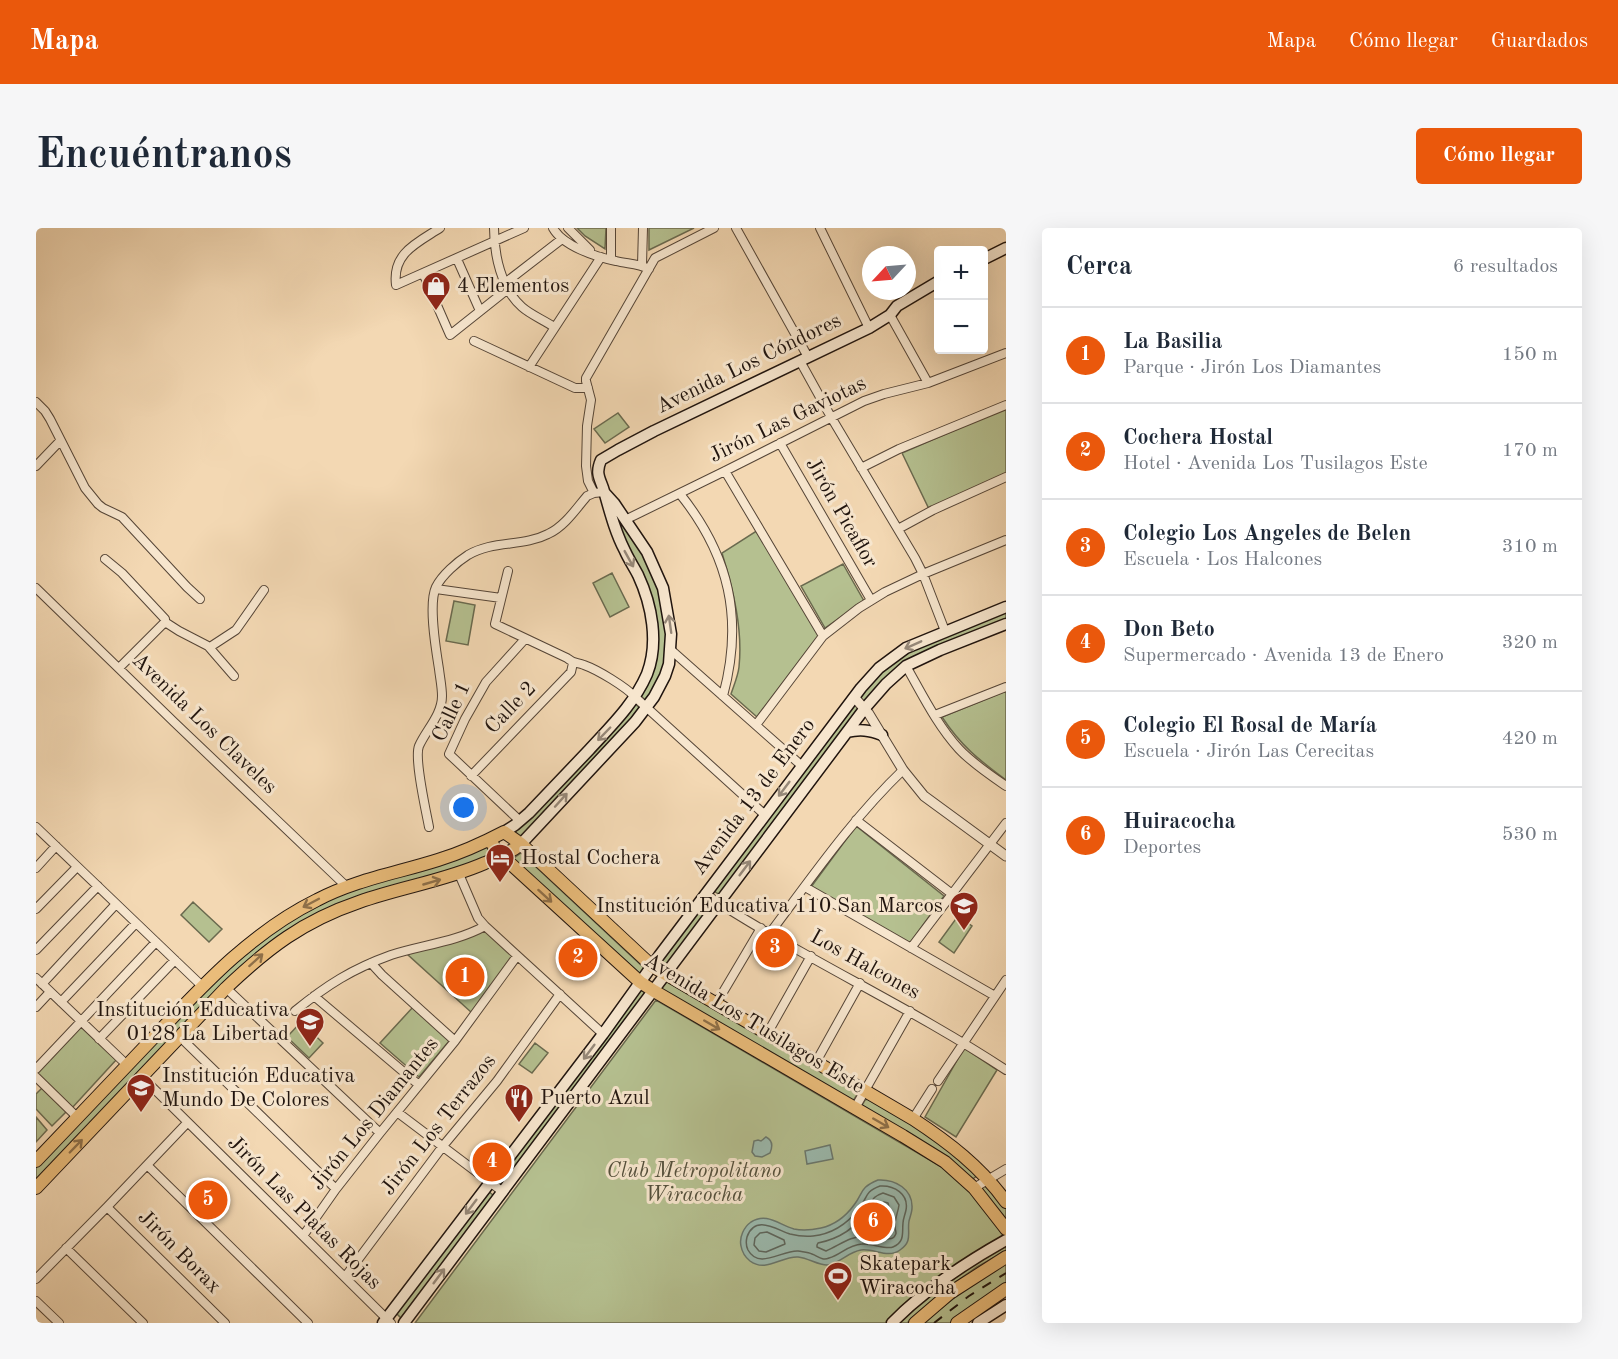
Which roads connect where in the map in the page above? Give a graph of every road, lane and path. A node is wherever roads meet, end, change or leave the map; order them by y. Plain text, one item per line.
1 (440, 228) edge
2 (494, 228) edge
3 (524, 228) edge
4 (553, 228) edge
5 (568, 228) edge
6 (611, 228) edge
7 (644, 228) edge
8 (714, 228) edge
9 (736, 228) edge
10 (820, 228) edge
11 (562, 239) junction
12 (494, 243) junction
13 (1006, 248) edge
14 (598, 256) junction
15 (988, 257) edge
16 (457, 259) junction
17 (611, 260) junction
18 (645, 267) junction
19 (423, 273) junction
20 (934, 284) edge
21 (507, 286) junction
22 (480, 311) junction
23 (890, 315) junction
24 (554, 327) junction
25 (869, 328) junction
26 (474, 341) dead end
27 (1006, 353) edge
28 (804, 359) junction
29 (529, 367) junction
30 (928, 383) junction
31 (588, 388) junction
32 (36, 402) edge
33 (1006, 405) edge
34 (831, 417) junction
35 (60, 441) junction
36 (780, 443) junction
37 (36, 466) edge
38 (861, 468) junction
39 (725, 471) junction
40 (1006, 477) edge
41 (599, 493) junction
42 (680, 494) junction
43 (625, 520) junction
44 (898, 529) junction
45 (1006, 540) edge
46 (105, 559) dead end
47 (508, 571) dead end
48 (923, 574) junction
49 (36, 588) edge
50 (436, 589) junction
51 (264, 590) dead end
52 (501, 598) junction
53 (200, 599) dead end
54 (871, 600) junction
55 (1006, 607) edge
56 (165, 622) junction
57 (1006, 624) edge
58 (945, 632) junction
59 (823, 636) junction
60 (525, 639) junction
61 (210, 647) junction
62 (671, 650) junction
63 (573, 663) junction
64 (906, 666) junction
65 (119, 668) junction
66 (234, 675) dead end
67 (1006, 687) edge
68 (723, 696) junction
69 (854, 697) junction
70 (635, 698) junction
71 (646, 707) junction
72 (864, 708) junction
73 (935, 715) junction
74 (756, 725) junction
75 (847, 732) junction
76 (882, 735) junction
77 (802, 765) junction
78 (903, 770) junction
79 (471, 776) junction
80 (1006, 786) edge
81 (761, 811) junction
82 (856, 820) junction
83 (520, 821) junction
84 (1006, 822) edge
85 (36, 827) edge
86 (429, 827) dead end
87 (504, 832) junction
88 (490, 839) junction
89 (521, 844) junction
90 (990, 844) junction
91 (56, 846) junction
92 (502, 856) junction
93 (1006, 856) edge
94 (77, 867) junction
95 (36, 868) edge
96 (459, 874) junction
97 (98, 886) junction
98 (347, 886) junction
99 (805, 887) junction
100 (705, 894) junction
101 (952, 894) junction
102 (719, 903) junction
103 (116, 904) junction
104 (36, 909) edge
105 (136, 923) junction
106 (485, 926) junction
107 (761, 928) junction
108 (770, 933) junction
109 (156, 942) junction
110 (911, 948) junction
111 (36, 950) edge
112 (517, 956) junction
113 (811, 956) junction
114 (175, 960) junction
115 (371, 963) junction
116 (652, 966) junction
117 (666, 975) junction
118 (1006, 980) edge
119 (39, 981) edge
120 (640, 982) junction
121 (860, 983) junction
122 (202, 986) junction
123 (226, 988) junction
124 (654, 991) junction
125 (50, 992) junction
126 (560, 994) junction
127 (314, 996) junction
128 (995, 996) junction
129 (61, 1002) junction
130 (716, 1004) junction
131 (36, 1007) edge
132 (295, 1011) dead end
133 (910, 1011) junction
134 (80, 1020) junction
135 (603, 1034) junction
136 (767, 1034) junction
137 (180, 1037) junction
138 (99, 1039) junction
139 (455, 1041) junction
140 (964, 1042) junction
141 (816, 1062) junction
142 (127, 1065) junction
143 (36, 1069) edge
144 (1006, 1070) edge
145 (142, 1077) junction
146 (36, 1078) edge
147 (938, 1081) dead end
148 (419, 1085) junction
149 (932, 1089) dead end
150 (864, 1090) junction
151 (855, 1108) junction
152 (397, 1112) junction
153 (78, 1118) junction
154 (913, 1119) junction
155 (187, 1123) junction
156 (380, 1132) junction
157 (443, 1146) junction
158 (36, 1161) edge
159 (147, 1166) junction
160 (1006, 1169) edge
161 (989, 1179) junction
162 (490, 1182) junction
163 (36, 1188) edge
164 (974, 1188) junction
165 (336, 1189) junction
166 (503, 1192) junction
167 (985, 1200) junction
168 (1006, 1201) edge
169 (107, 1207) junction
170 (1006, 1229) edge
171 (303, 1236) junction
172 (1006, 1240) edge
173 (66, 1248) junction
174 (1006, 1257) edge
175 (345, 1277) junction
176 (36, 1279) edge
177 (1006, 1289) edge
178 (36, 1301) edge
179 (1006, 1305) edge
180 (992, 1319) edge
181 (387, 1322) edge
182 (59, 1323) edge
183 (143, 1323) edge
184 (225, 1323) edge
185 (308, 1323) edge
186 (404, 1323) edge
187 (892, 1323) edge
188 (915, 1323) edge
189 (957, 1323) edge
190 (978, 1323) edge

1 - 19 street
2 - 12 street
3 - 12 street
4 - 11 street
5 - 14 street
6 - 17 street
7 - 18 street
8 - 18 street
9 - 28 street
10 - 25 street
11 - 14 street
11 - 21 street
12 - 16 street
12 - 21 street
13 - 15 main road
14 - 17 street
14 - 24 street
16 - 19 street
16 - 22 street
17 - 18 street
18 - 31 street
19 - 22 street
20 - 23 main road, Avenida Los Cóndores
21 - 22 street
21 - 24 street
23 - 25 main road, Avenida Los Cóndores
23 - 30 street
24 - 29 street
25 - 28 main road, Avenida Los Cóndores
26 - 29 street
27 - 30 street, Jirón Las Gaviotas
28 - 34 street
28 - 41 main road, Avenida Los Cóndores
29 - 31 street
30 - 34 street, Jirón Las Gaviotas
31 - 41 street
32 - 35 street
33 - 38 street
34 - 36 street, Jirón Las Gaviotas
34 - 38 street
35 - 37 street
35 - 53 street
36 - 39 street, Jirón Las Gaviotas
36 - 54 street, Jirón Picaflor
38 - 44 street
39 - 42 street, Jirón Las Gaviotas
39 - 59 street
40 - 44 street
41 - 43 main road
41 - 50 street
41 -> 70 main road, Avenida Los Cóndores
42 - 43 street, Jirón Las Gaviotas
42 - 68 street
62 -> 43 main road
44 - 48 street
45 - 48 street
46 - 56 street
47 - 52 street
48 - 54 street
48 - 58 street
49 - 65 street, Avenida Los Claveles
50 - 52 street
50 - 86 street
51 - 61 street
52 - 60 street
54 - 59 street
55 - 58 main road, Avenida 13 de Enero
56 - 61 street
56 - 65 street
57 - 64 main road, Avenida 13 de Enero
58 -> 69 main road, Avenida 13 de Enero
59 - 74 street
60 - 63 street
60 - 79 street, Calle 1
61 - 66 street
62 - 68 street
62 - 71 main road
63 - 70 street
63 - 79 street, Calle 2
64 - 72 main road, Avenida 13 de Enero
64 - 73 street
65 - 98 street, Avenida Los Claveles
67 - 73 street
68 - 74 street
69 - 72 street
69 - 77 main road, Avenida 13 de Enero
70 - 71 street
70 -> 83 main road, Avenida Los Cóndores
71 - 81 street
89 -> 71 main road
72 - 75 main road, Avenida 13 de Enero
72 - 76 street
73 - 80 street
74 - 77 street
75 - 76 main road
102 -> 75 main road, Avenida 13 de Enero
76 - 78 street
77 -> 81 main road, Avenida 13 de Enero
78 - 82 street
78 - 90 street
79 - 83 street, Calle 1
81 - 100 main road, Avenida 13 de Enero
82 - 99 street
82 - 101 street
83 - 87 main road, Avenida Los Cóndores
84 - 90 street
85 - 91 street
87 - 88 main road
87 - 89 main road, Avenida Los Tusilagos Este
88 - 92 main road, Avenida Los Tusilagos Este
88 - 98 main road
89 - 92 main road
89 - 116 main road, Avenida Los Tusilagos Este
90 - 93 street
90 - 101 street
91 - 94 street
91 - 95 street
92 - 96 main road
92 -> 120 main road, Avenida Los Tusilagos Este
94 - 97 street
94 - 104 street
96 - 106 street
123 -> 96 main road
97 - 103 street
97 - 111 street
98 -> 122 main road
99 - 108 street
99 - 110 street
100 - 102 street, Los Halcones
100 - 116 main road, Avenida 13 de Enero
101 - 110 street
102 - 107 street, Los Halcones
102 - 117 main road, Avenida 13 de Enero
103 - 105 street
103 - 119 street
105 - 109 street
105 - 129 street
106 - 112 street
106 - 115 street
107 - 108 street, Los Halcones
107 - 130 street
108 - 113 street, Los Halcones
109 - 114 street
109 - 134 street
110 - 128 street
112 - 126 street
112 - 139 street, Jirón Los Diamantes
113 - 121 street, Los Halcones
113 - 136 street
114 - 122 street
114 - 138 street
115 - 127 street
115 - 139 street
116 - 117 main road, Avenida Los Tusilagos Este
116 - 120 main road, Avenida 13 de Enero
117 - 124 main road, Avenida 13 de Enero
117 - 130 main road, Avenida Los Tusilagos Este
118 - 128 street
119 - 125 street
120 - 124 main road, Avenida Los Tusilagos Este
120 - 135 main road, Avenida 13 de Enero
121 - 133 street, Los Halcones
121 - 141 street
122 - 142 main road
123 - 137 main road
123 - 156 street
124 -> 151 main road, Avenida Los Tusilagos Este
124 - 166 main road, Avenida 13 de Enero
125 - 129 street
125 - 131 street
126 - 135 street
126 - 157 street, Jirón Los Terrazos
127 - 132 street
127 - 148 street
128 - 140 street
129 - 134 street
130 - 136 main road, Avenida Los Tusilagos Este
133 - 140 street, Los Halcones
133 - 150 street
134 - 138 street
134 - 143 street
135 -> 162 main road, Avenida 13 de Enero
136 - 141 main road, Avenida Los Tusilagos Este
137 - 145 main road
137 - 165 street
138 - 142 street
139 - 148 street, Jirón Los Diamantes
140 - 144 street, Los Halcones
140 - 147 street
141 - 150 main road, Avenida Los Tusilagos Este
142 - 153 main road
145 - 155 street, Jirón Las Platas Rojas
163 -> 145 main road
146 - 153 street
148 - 152 street, Jirón Los Diamantes
149 - 154 street
150 - 151 street
150 - 154 main road, Avenida Los Tusilagos Este
151 -> 164 main road, Avenida Los Tusilagos Este
152 - 156 street, Jirón Los Diamantes
152 - 157 street
153 - 158 main road
154 - 161 main road, Avenida Los Tusilagos Este
155 - 159 street
155 - 171 street, Jirón Las Platas Rojas
156 - 165 street, Jirón Los Diamantes
157 - 162 street
157 - 175 street, Jirón Los Terrazos
159 - 169 street
159 - 185 street
160 - 161 street
161 - 164 street
161 - 168 main road, Avenida Los Tusilagos Este
162 - 166 street
162 -> 181 main road, Avenida 13 de Enero
164 - 167 main road, Avenida Los Tusilagos Este
165 - 171 street, Jirón Los Diamantes
186 -> 166 main road, Avenida 13 de Enero
167 - 168 street
167 - 170 main road, Avenida Los Tusilagos Este
169 - 173 street
169 - 184 street, Jirón Borax
171 - 175 street, Jirón Las Platas Rojas
172 - 187 main road
173 - 176 street
173 - 183 street
174 - 188 main road
175 - 181 street, Jirón Las Platas Rojas
177 - 189 main road
178 - 182 street
179 - 180 main road
180 - 190 main road

